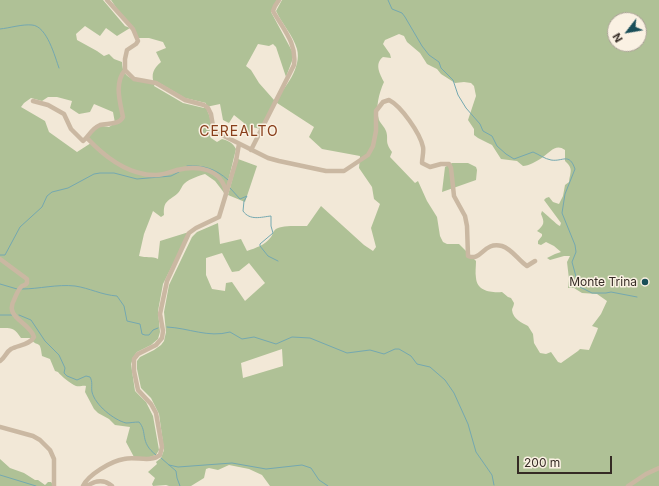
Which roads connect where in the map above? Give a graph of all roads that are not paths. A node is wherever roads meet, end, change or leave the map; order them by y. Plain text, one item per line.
1 (107, 0) edge
2 (279, 0) edge
3 (125, 70) junction
4 (33, 101) dead end
5 (87, 138) junction
6 (239, 144) junction
7 (251, 150) junction
8 (226, 194) junction
9 (0, 259) edge
10 (535, 262) dead end
11 (0, 361) edge
12 (0, 427) edge
13 (659, 468) edge
14 (54, 486) edge
15 (83, 486) edge
16 (87, 486) edge
17 (112, 486) edge
18 (628, 486) edge

1 - 3 street
2 - 7 street
3 - 5 street
3 - 6 street
4 - 5 street
5 - 8 street
6 - 7 street
6 - 8 street
7 - 10 street
8 - 15 street
9 - 11 street
12 - 14 street
13 - 18 street
16 - 17 street

